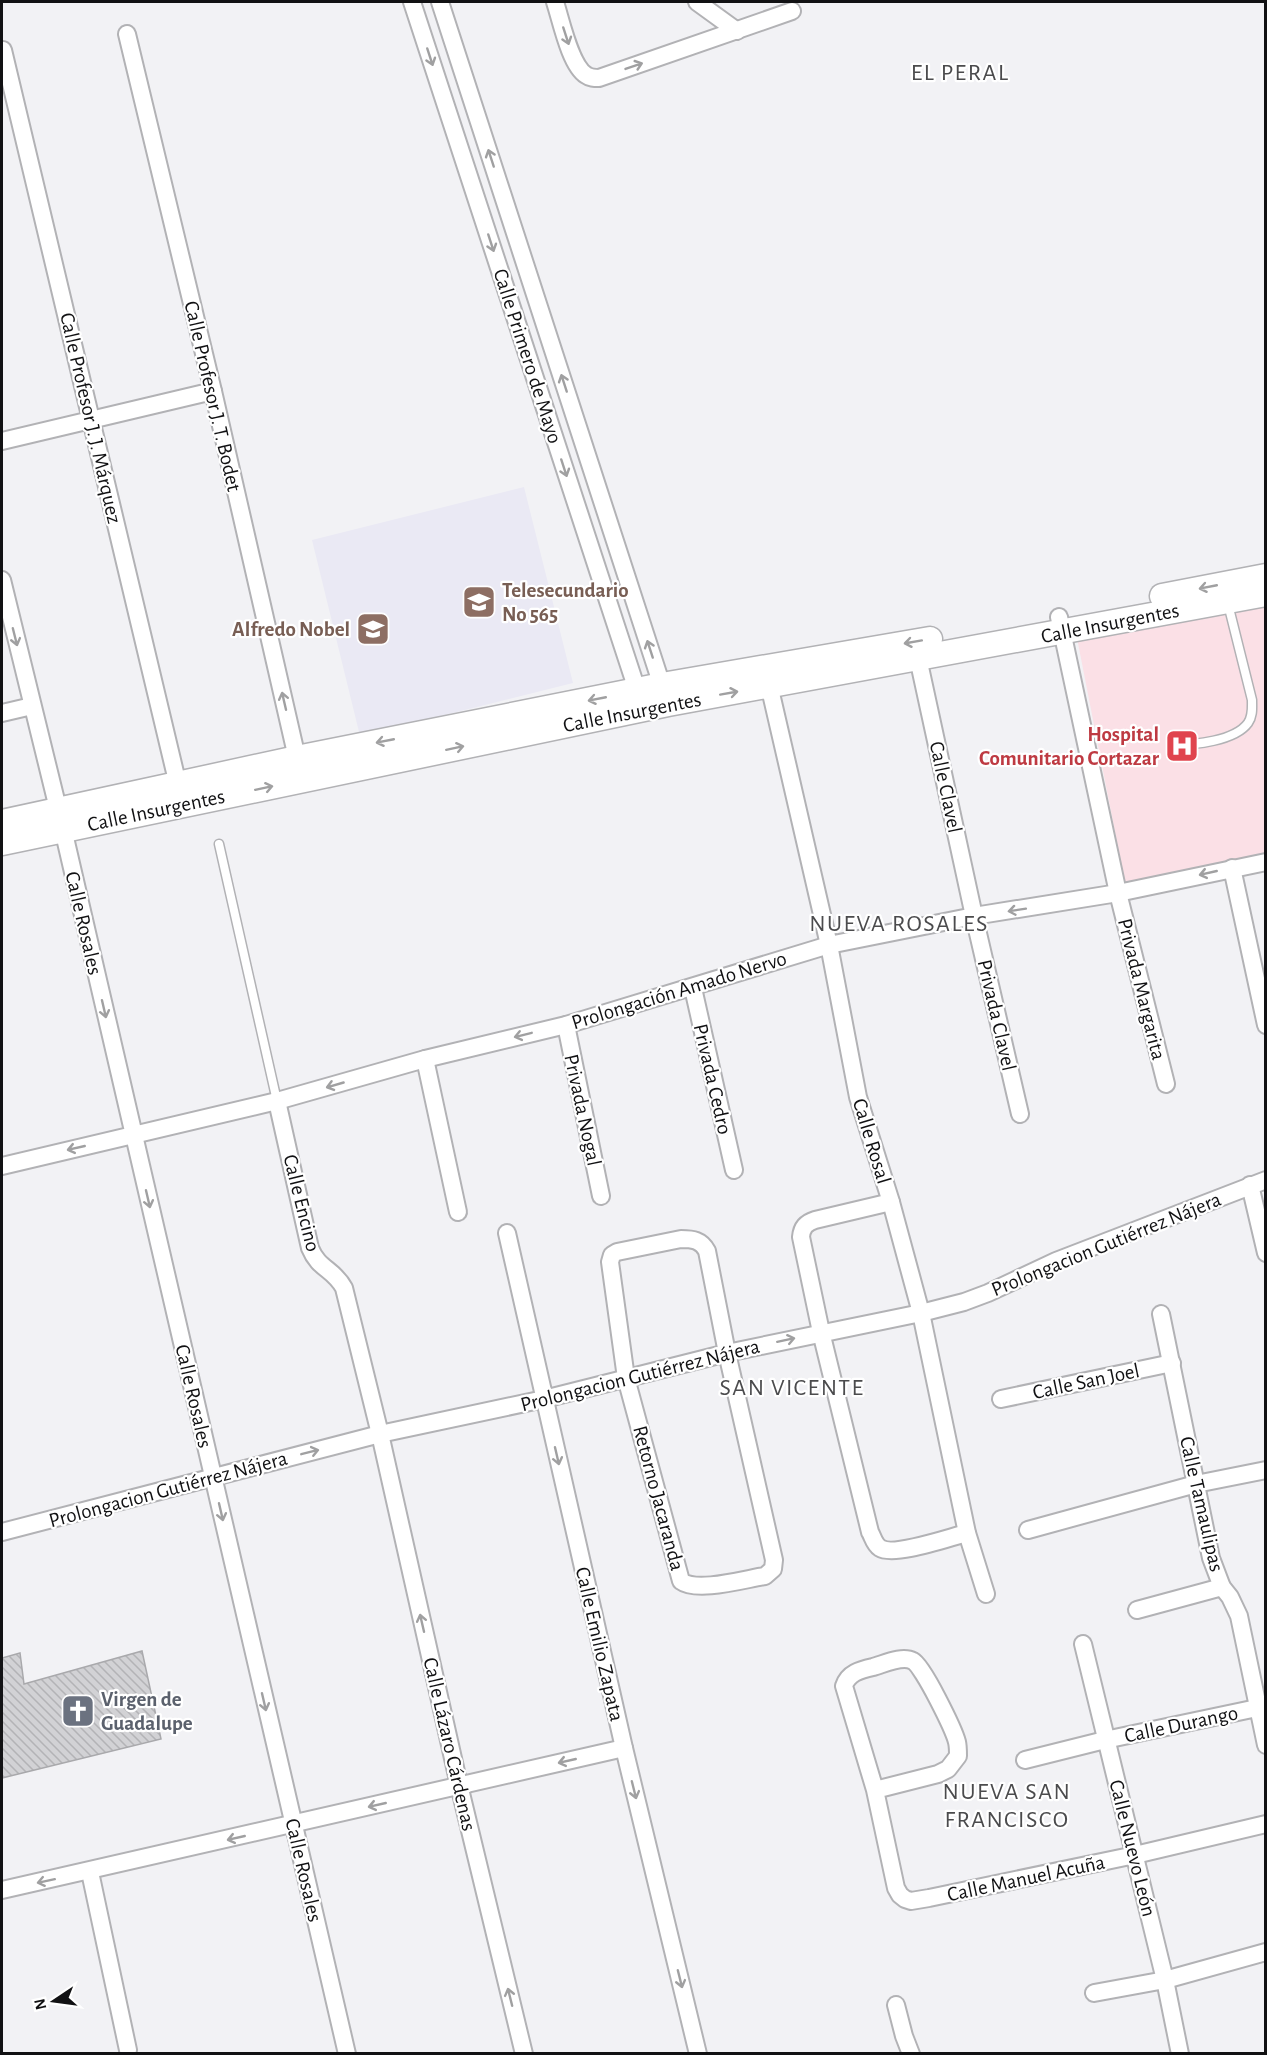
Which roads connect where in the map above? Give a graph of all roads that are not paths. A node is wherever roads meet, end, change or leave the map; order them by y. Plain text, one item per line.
1 (412, 2) edge
2 (440, 2) edge
3 (555, 2) edge
4 (697, 2) edge
5 (792, 11) dead end
6 (737, 31) junction
7 (127, 34) dead end
8 (3, 51) dead end
9 (213, 391) junction
10 (91, 420) junction
11 (2, 441) edge
12 (1266, 576) edge
13 (2, 581) edge
14 (1266, 594) edge
15 (1227, 601) junction
16 (1061, 624) junction
17 (918, 658) junction
18 (768, 677) junction
19 (665, 695) junction
20 (640, 700) junction
21 (32, 706) junction
22 (2, 713) edge
23 (1173, 745) dead end
24 (297, 758) junction
25 (178, 785) junction
26 (60, 819) junction
27 (2, 822) edge
28 (2, 843) edge
29 (219, 844) dead end
30 (1266, 862) edge
31 (1232, 868) junction
32 (1118, 893) junction
33 (974, 916) junction
34 (829, 945) junction
35 (693, 988) junction
36 (1266, 1024) edge
37 (566, 1025) junction
38 (425, 1059) junction
39 (1166, 1084) dead end
40 (277, 1101) junction
41 (1020, 1114) dead end
42 (133, 1135) junction
43 (2, 1166) edge
44 (734, 1170) dead end
45 (1258, 1183) edge
46 (601, 1196) dead end
47 (891, 1202) junction
48 (458, 1212) dead end
49 (507, 1233) dead end
50 (1266, 1253) edge
51 (921, 1313) junction
52 (1161, 1314) dead end
53 (821, 1332) junction
54 (727, 1353) junction
55 (1172, 1363) junction
56 (626, 1378) junction
57 (544, 1399) junction
58 (1001, 1399) dead end
59 (380, 1434) junction
60 (1266, 1470) edge
61 (213, 1476) junction
62 (1196, 1484) junction
63 (1029, 1530) dead end
64 (2, 1532) edge
65 (967, 1533) junction
66 (1222, 1587) junction
67 (986, 1594) dead end
68 (1137, 1610) dead end
69 (1083, 1644) dead end
70 (1257, 1707) junction
71 (1106, 1740) junction
72 (1266, 1746) edge
73 (624, 1748) junction
74 (1025, 1760) dead end
75 (459, 1785) junction
76 (875, 1790) junction
77 (293, 1824) junction
78 (1266, 1824) edge
79 (1135, 1855) junction
80 (90, 1872) junction
81 (2, 1890) edge
82 (1266, 1952) edge
83 (1165, 1980) junction
84 (1094, 1993) dead end
85 (896, 2005) dead end
86 (128, 2050) dead end
87 (347, 2054) edge
88 (524, 2054) edge
89 (698, 2054) edge
90 (910, 2054) edge
91 (1180, 2054) edge

1 -> 20 street, Calle Primero de Mayo
19 -> 2 street, Calle Primero de Mayo
3 -> 6 street
4 - 6 street
5 - 6 street
7 - 9 street, Calle Profesor J. T. Bodet
8 - 10 street, Calle Profesor J. J. Márquez
9 - 10 street
24 -> 9 street, Calle Profesor J. T. Bodet
10 - 11 street
10 - 25 street, Calle Profesor J. J. Márquez
12 -> 16 main road, Calle Insurgentes
13 -> 21 street, Calle Rosales
14 - 15 main road, Calle Insurgentes
15 - 16 main road, Calle Insurgentes
15 - 23 lane
16 - 17 main road, Calle Insurgentes
16 -> 18 main road, Calle Insurgentes
16 - 32 street, Privada Margarita
17 - 18 main road, Calle Insurgentes
17 - 33 street, Calle Clavel
18 - 19 main road, Calle Insurgentes
18 - 34 street, Calle Rosal
19 - 20 main road, Calle Insurgentes
20 -> 24 main road, Calle Insurgentes
26 -> 20 main road, Calle Insurgentes
21 - 22 street
21 - 26 street, Calle Rosales
24 - 25 main road, Calle Insurgentes
25 - 26 main road, Calle Insurgentes
26 - 27 main road, Calle Insurgentes
26 - 28 main road, Calle Insurgentes
26 -> 42 street, Calle Rosales
29 - 40 lane
30 - 31 street, Prolongación Amado Nervo
31 -> 32 street, Prolongación Amado Nervo
31 - 36 street
32 -> 33 street, Prolongación Amado Nervo
32 - 39 street, Privada Margarita
33 - 34 street, Prolongación Amado Nervo
33 - 41 street, Privada Clavel
34 - 35 street, Prolongación Amado Nervo
34 - 47 street, Calle Rosal
35 - 37 street, Prolongación Amado Nervo
35 - 44 street, Privada Cedro
37 -> 38 street, Prolongación Amado Nervo
37 - 46 street, Privada Nogal
38 -> 40 street, Prolongación Amado Nervo
38 - 48 street
40 - 42 street, Prolongación Amado Nervo
40 - 59 street, Calle Encino
42 -> 43 street, Prolongación Amado Nervo
42 -> 61 street, Calle Rosales
45 - 50 street
45 - 51 street, Prolongacion Gutiérrez Nájera
47 - 51 street, Calle Rosal
47 - 53 street
49 - 57 street, Calle Emilio Zapata
51 - 53 street, Prolongacion Gutiérrez Nájera
51 - 65 street, Calle Rosal
52 - 55 street, Calle Tamaulipas
54 -> 53 street, Prolongacion Gutiérrez Nájera
53 - 65 street
54 - 56 street, Prolongacion Gutiérrez Nájera
54 - 56 street, Retorno Jacaranda
54 - 56 street, Retorno Jacaranda
55 - 58 street, Calle San Joel
55 - 62 street, Calle Tamaulipas
56 - 57 street, Prolongacion Gutiérrez Nájera
57 - 59 street, Prolongacion Gutiérrez Nájera
57 -> 73 street, Calle Emilio Zapata
61 -> 59 street, Prolongacion Gutiérrez Nájera
75 -> 59 street, Calle Lázaro Cárdenas
60 - 62 street
61 - 64 street, Prolongacion Gutiérrez Nájera
61 -> 77 street, Calle Rosales
62 - 63 street
62 - 66 street, Calle Tamaulipas
65 - 67 street, Calle Rosal
66 - 68 street
66 - 70 street, Calle Tamaulipas
69 - 71 street, Calle Nuevo León
70 - 71 street, Calle Durango
70 - 72 street, Calle Tamaulipas
71 - 74 street, Calle Durango
71 - 79 street, Calle Nuevo León
73 -> 75 street
73 -> 89 street, Calle Emilio Zapata
75 -> 77 street
88 -> 75 street, Calle Lázaro Cárdenas
76 - 76 street
76 - 79 street, Calle Manuel Acuña
77 -> 80 street
77 - 87 street, Calle Rosales
78 - 79 street, Calle Manuel Acuña
79 - 83 street, Calle Nuevo León
80 -> 81 street
80 - 86 street
82 - 83 street
83 - 84 street
83 - 91 street, Calle Nuevo León
85 - 90 street

